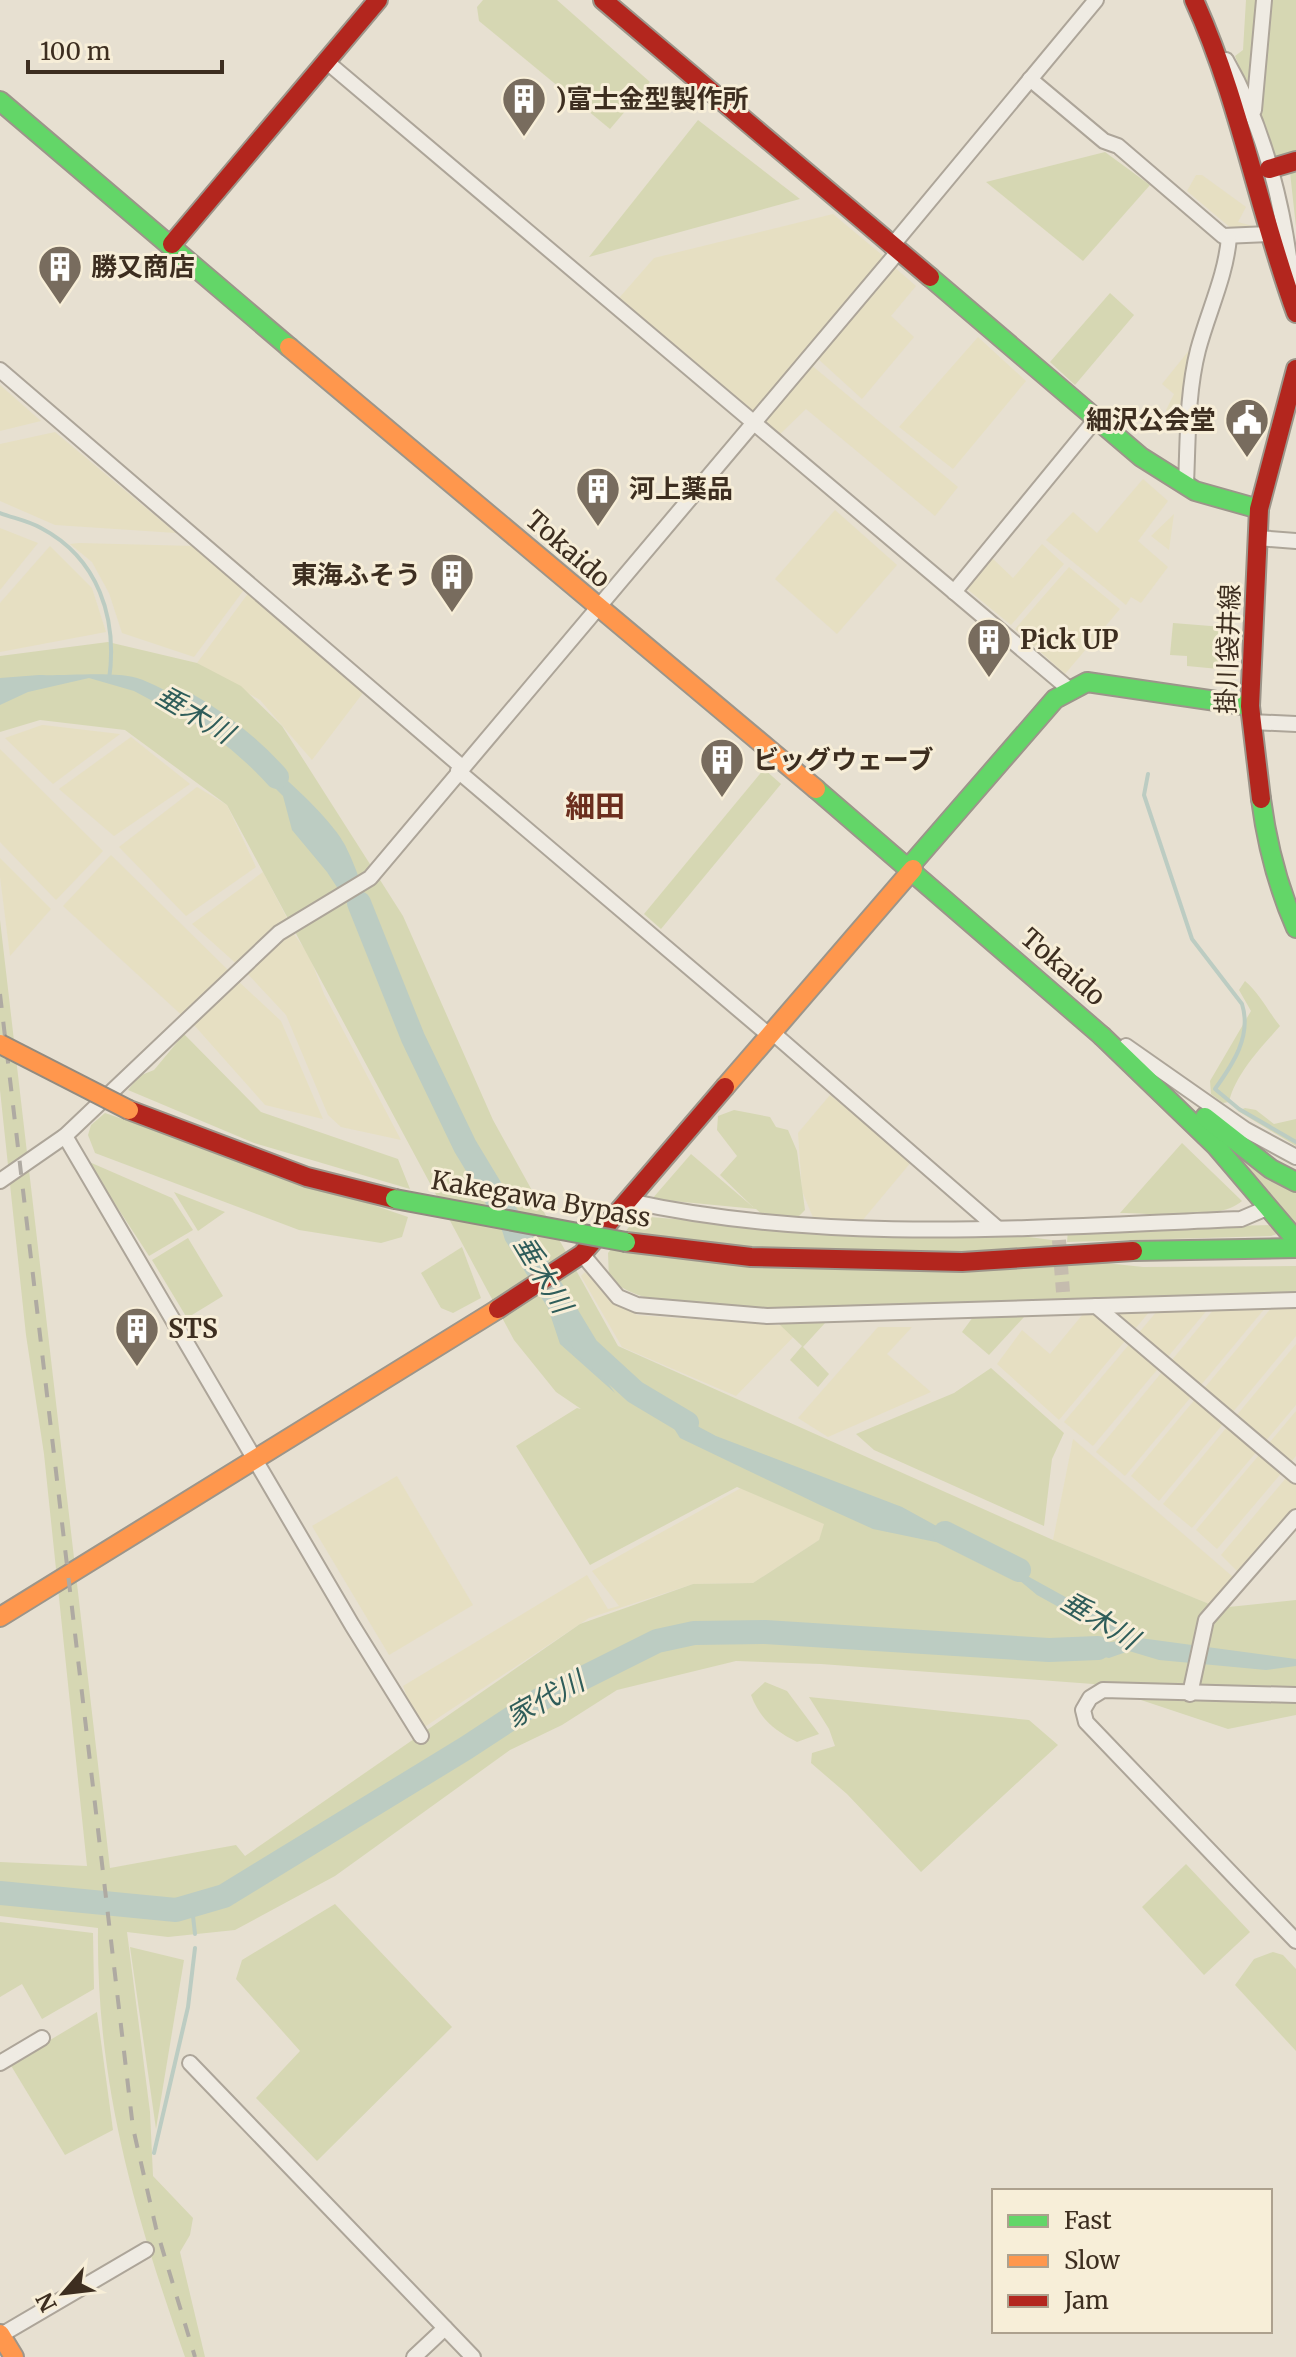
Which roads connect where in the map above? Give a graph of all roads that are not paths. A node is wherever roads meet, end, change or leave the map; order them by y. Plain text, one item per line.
1 (378, 0) edge
2 (603, 0) edge
3 (1096, 0) edge
4 (1194, 0) edge
5 (1264, 0) edge
6 (1216, 43) junction
7 (327, 62) junction
8 (1030, 79) junction
9 (0, 101) edge
10 (1254, 118) junction
11 (1282, 165) edge
12 (1277, 232) junction
13 (1229, 237) junction
14 (172, 244) junction
15 (1296, 249) edge
16 (894, 250) junction
17 (1295, 311) edge
18 (1296, 369) edge
19 (0, 370) edge
20 (1096, 419) junction
21 (754, 422) junction
22 (1186, 484) junction
23 (1259, 509) junction
24 (1258, 538) junction
25 (1296, 541) edge
26 (954, 592) junction
27 (596, 607) junction
28 (1069, 689) junction
29 (1251, 714) junction
30 (1296, 724) edge
31 (460, 769) junction
32 (911, 867) junction
33 (1296, 928) edge
34 (1073, 1010) junction
35 (772, 1035) junction
36 (1102, 1036) junction
37 (0, 1044) edge
38 (65, 1136) junction
39 (1296, 1157) edge
40 (1, 1175) edge
41 (1296, 1182) edge
42 (629, 1201) junction
43 (1269, 1207) junction
44 (996, 1227) junction
45 (1296, 1240) edge
46 (1296, 1248) edge
47 (582, 1254) junction
48 (1274, 1254) junction
49 (1296, 1259) edge
50 (1296, 1300) edge
51 (1096, 1306) junction
52 (256, 1458) junction
53 (1296, 1476) edge
54 (1296, 1517) edge
55 (0, 1617) edge
56 (1190, 1694) junction
57 (1296, 1695) edge
58 (421, 1736) dead end
59 (1296, 1941) edge
60 (42, 2038) dead end
61 (0, 2063) edge
62 (190, 2063) dead end
63 (146, 2250) dead end
64 (445, 2328) junction
65 (0, 2335) edge
66 (14, 2357) edge
67 (414, 2357) edge
68 (473, 2357) edge

1 - 7 main road
2 - 16 main road
3 - 8 street
4 - 6 main road
5 - 10 street
6 - 10 street
6 - 12 main road
7 - 14 main road
7 - 21 street
8 - 13 street
8 - 16 street
9 - 14 main road, Tokaido
10 - 11 street
11 - 12 street
12 - 13 street
12 - 15 street
12 - 17 main road
13 - 22 street
14 - 27 main road, Tokaido
16 - 20 main road
16 - 21 street
18 - 23 main road, 掛川袋井線
19 - 31 street
20 - 22 main road
20 - 26 street
21 - 26 street
21 - 27 street
22 - 23 main road
23 - 24 main road, 掛川袋井線
24 - 25 street
24 - 29 main road, 掛川袋井線
26 - 28 street
27 - 31 street
27 - 32 main road, Tokaido
28 - 29 main road
28 - 32 main road
29 - 30 street
29 - 33 main road, 掛川袋井線
31 - 35 street
31 - 38 street
32 - 34 main road, Tokaido
32 - 35 main road
34 - 36 main road, Tokaido
34 - 39 street
35 - 42 main road
35 - 44 street
36 - 41 main road
36 - 43 main road
37 - 48 main road, Kakegawa Bypass, bridge
38 - 40 street
38 - 52 street
42 - 44 street
42 - 47 main road
43 - 44 street
43 - 45 main road
46 - 48 main road
47 - 51 street
47 - 52 main road
48 - 49 main road
50 - 51 street
51 - 53 street
52 - 55 main road
52 - 58 street
54 - 56 street
56 - 57 street
56 - 59 street
60 - 61 street
62 - 64 street
63 - 65 street
64 - 67 street
64 - 68 street
65 - 66 main road

